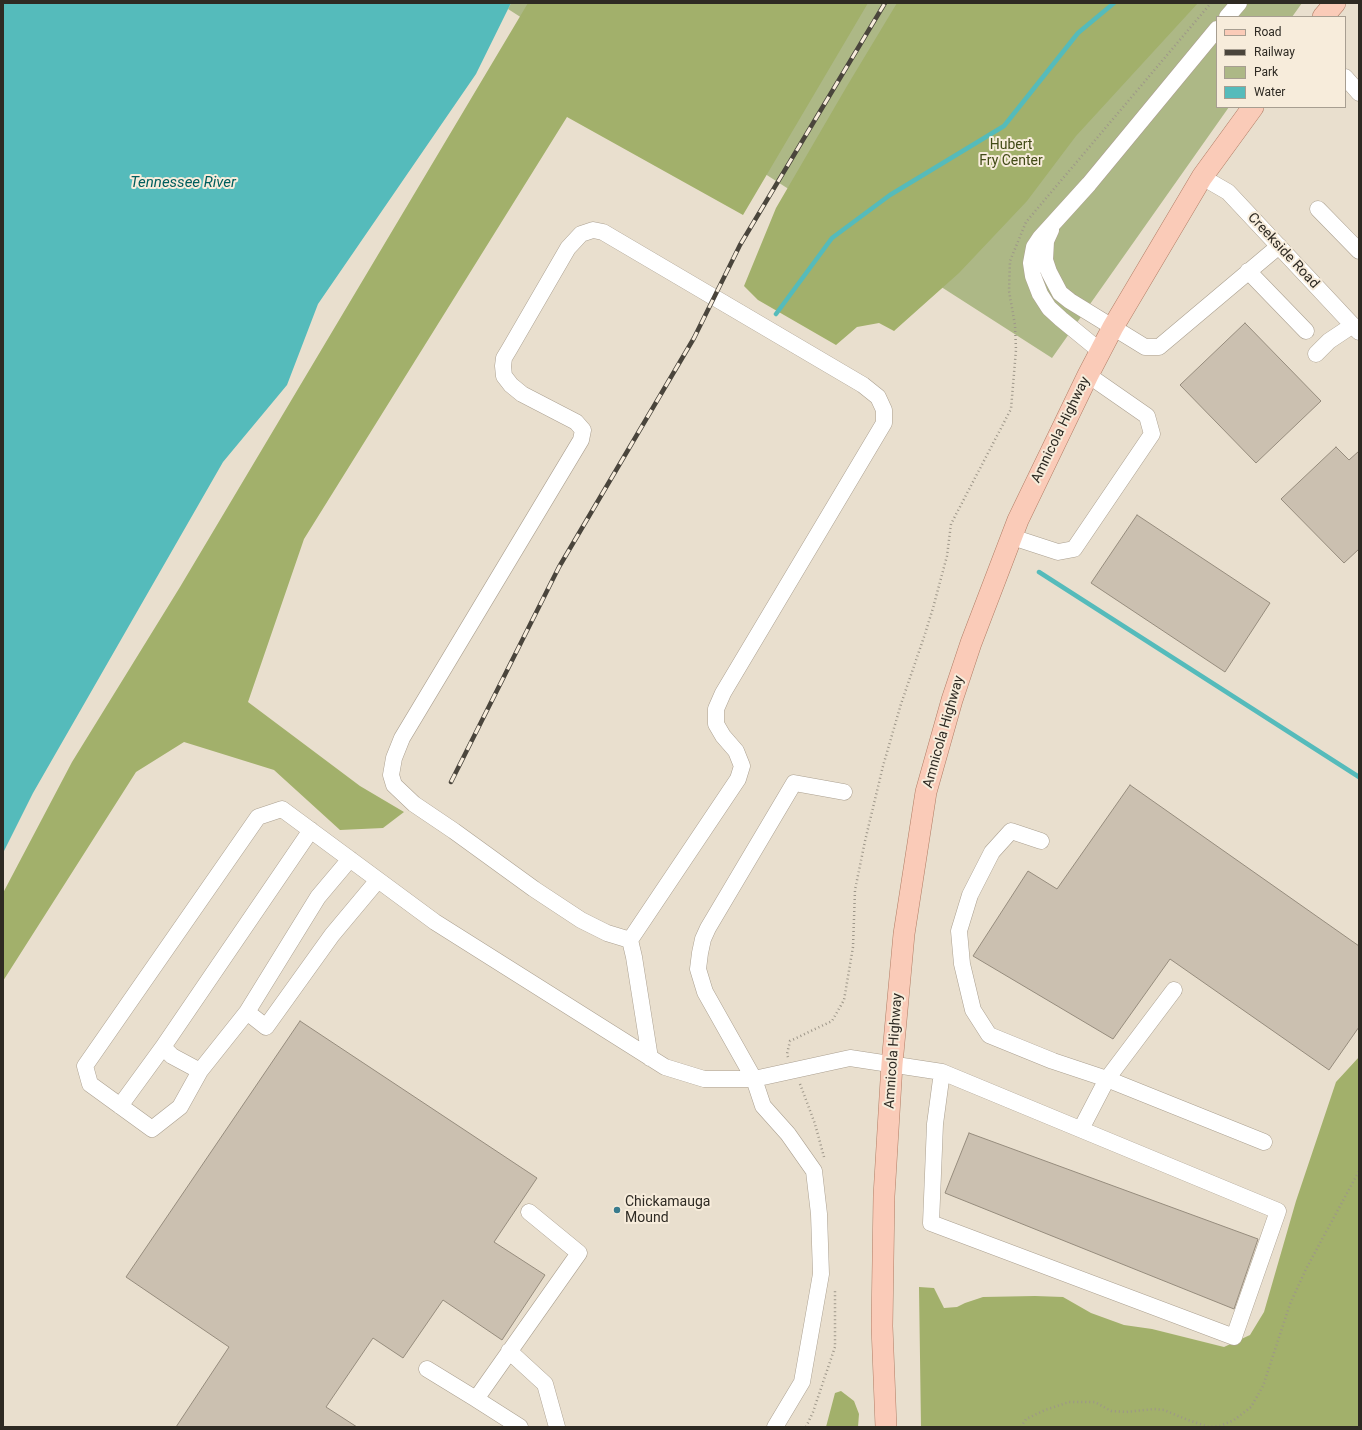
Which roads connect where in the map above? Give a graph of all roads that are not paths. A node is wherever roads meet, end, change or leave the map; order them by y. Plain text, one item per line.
1 (1239, 3) edge
2 (1335, 3) edge
3 (1228, 16) edge
4 (1324, 16) edge
5 (1216, 30) edge
6 (1346, 78) edge
7 (1359, 93) edge
8 (1252, 108) edge
9 (1202, 177) junction
10 (1318, 209) dead end
11 (1053, 225) junction
12 (1279, 246) junction
13 (1359, 250) edge
14 (1248, 272) junction
15 (1113, 327) junction
16 (1356, 328) edge
17 (1306, 331) dead end
18 (1100, 351) junction
19 (1316, 354) dead end
20 (1088, 375) junction
21 (1012, 537) junction
22 (844, 792) dead end
23 (311, 830) junction
24 (1041, 841) dead end
25 (350, 859) junction
26 (378, 880) junction
27 (630, 940) junction
28 (1174, 990) dead end
29 (247, 1012) junction
30 (163, 1047) junction
31 (650, 1058) junction
32 (892, 1064) junction
33 (200, 1071) junction
34 (942, 1072) junction
35 (754, 1079) junction
36 (1107, 1079) junction
37 (120, 1106) junction
38 (1081, 1129) junction
39 (1264, 1142) dead end
40 (529, 1212) dead end
41 (509, 1352) junction
42 (427, 1369) dead end
43 (476, 1399) junction
44 (520, 1427) edge
45 (557, 1427) edge
46 (775, 1427) edge
47 (886, 1427) edge

1 - 3 street
2 - 4 main road
5 - 11 street
6 - 7 street
8 - 9 main road, Amnicola Highway
9 - 12 street, Creekside Road
9 - 15 main road, Amnicola Highway
10 - 13 street
11 - 15 street
11 - 18 street
12 - 14 street
12 - 16 street, Creekside Road
14 - 15 street
14 - 17 street
15 - 18 main road, Amnicola Highway
16 - 19 street
18 - 20 main road, Amnicola Highway
20 - 21 main road, Amnicola Highway
20 - 21 street
21 - 32 main road, Amnicola Highway
22 - 35 street
23 - 25 street
23 - 30 street
23 - 37 street
24 - 36 street
25 - 26 street
25 - 29 street
26 - 29 street
26 - 31 street
27 - 27 street
27 - 31 street
28 - 36 street
29 - 33 street
30 - 33 street
30 - 37 street
31 - 35 street
32 - 34 street
32 - 35 street
32 - 47 main road, Amnicola Highway
33 - 37 street
34 - 38 street
34 - 38 street
35 - 46 street
36 - 38 street
36 - 39 street
40 - 41 street
41 - 43 street
41 - 45 street
42 - 43 street
43 - 44 street

